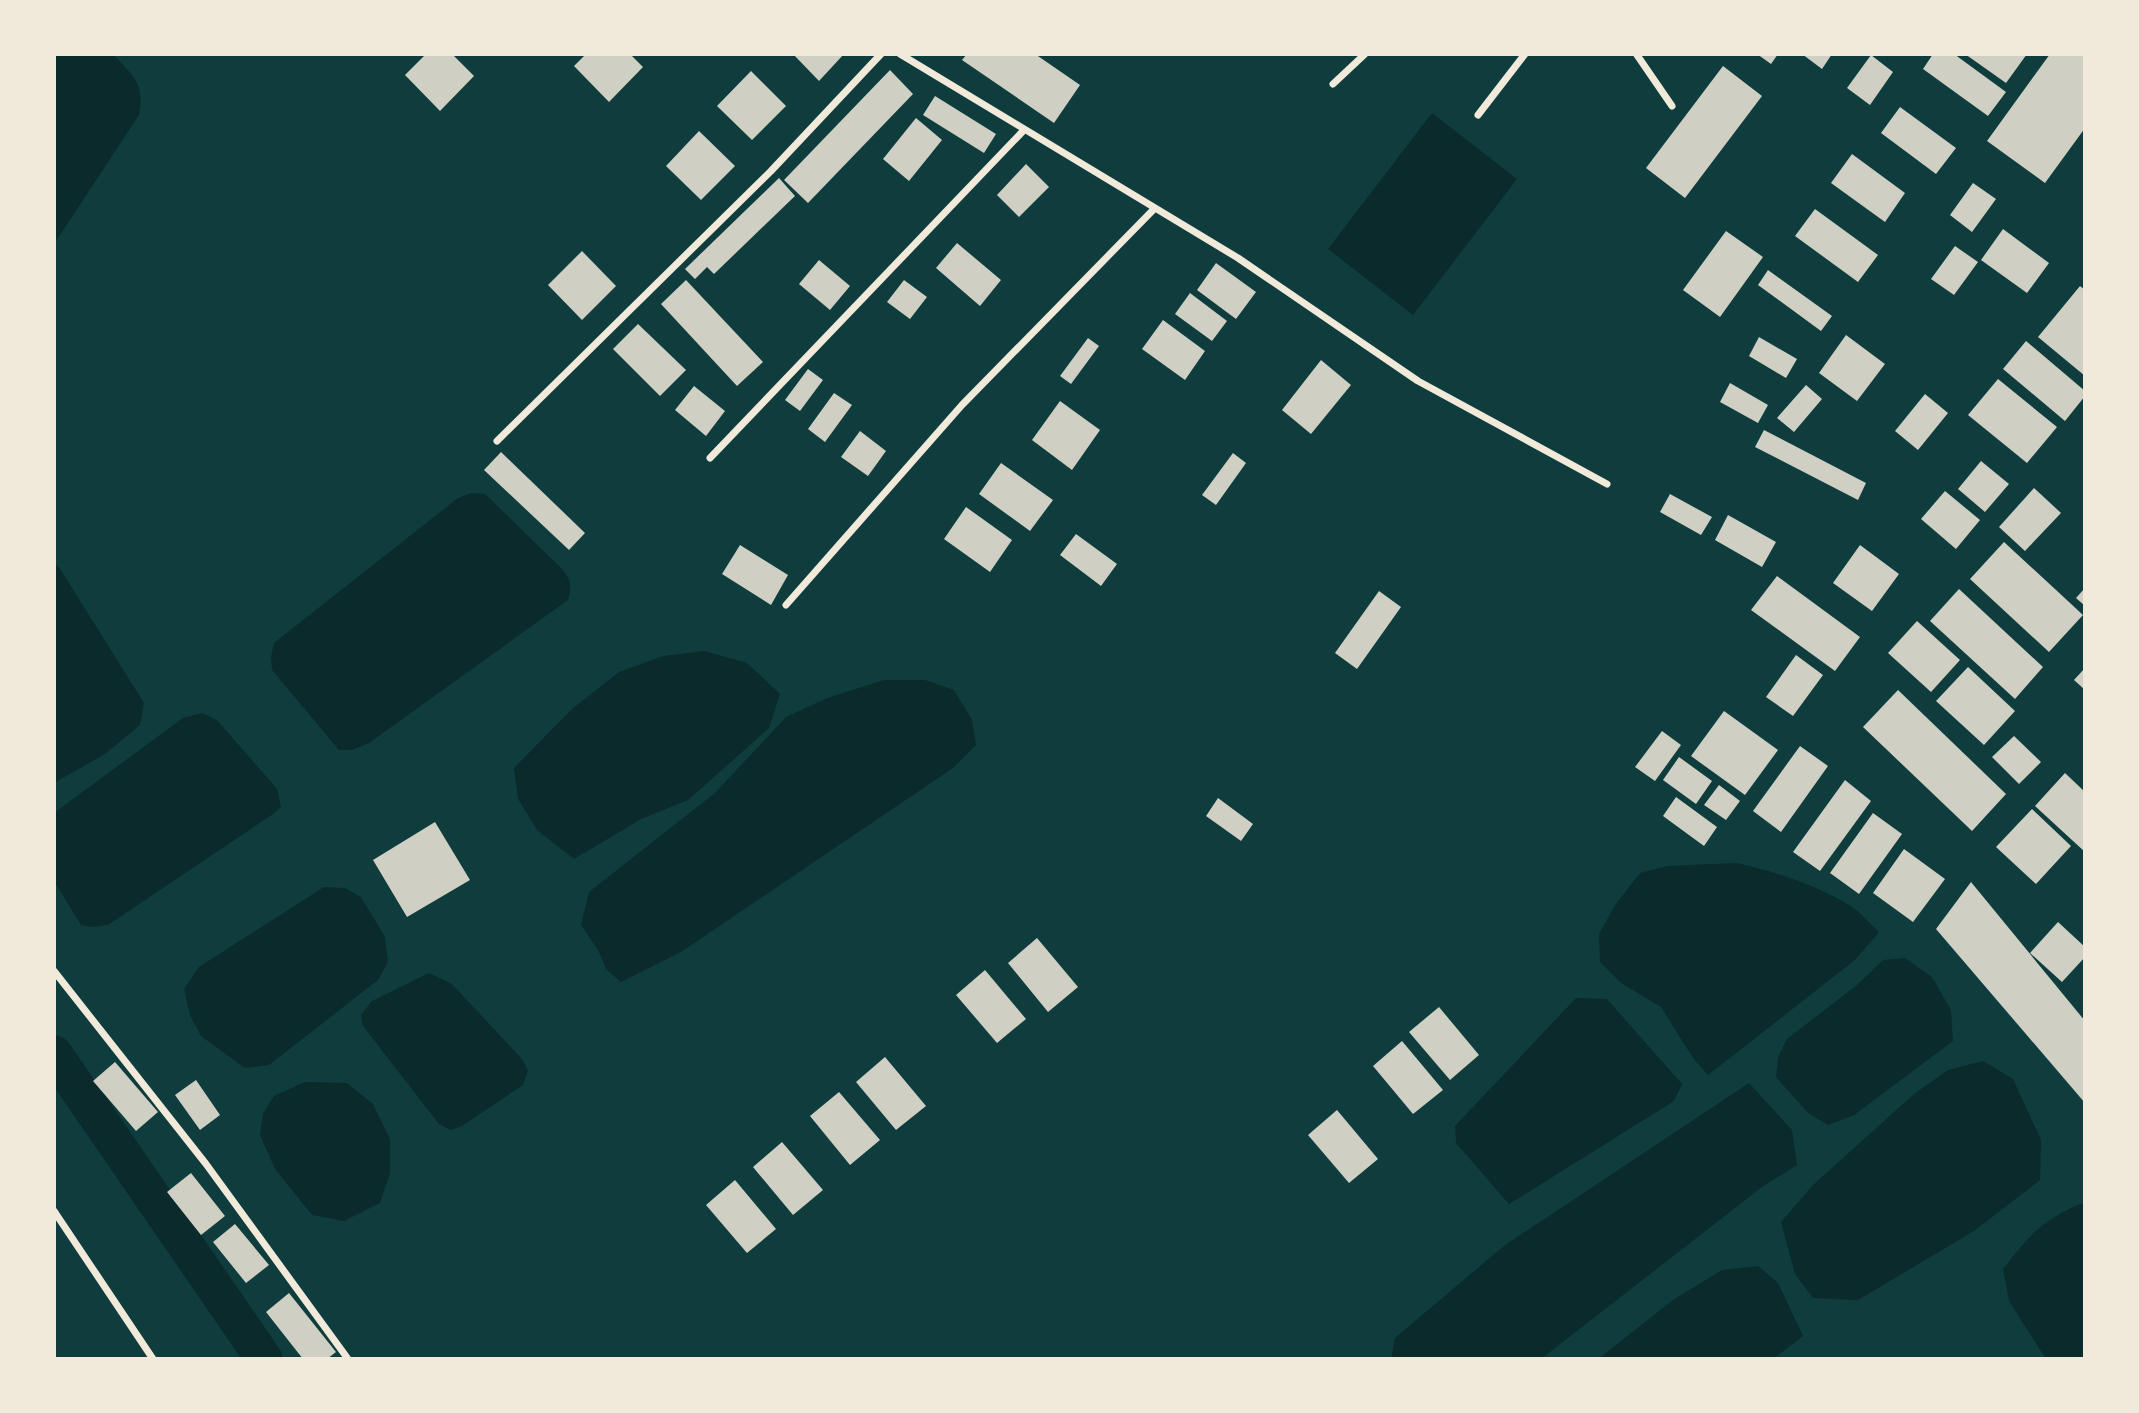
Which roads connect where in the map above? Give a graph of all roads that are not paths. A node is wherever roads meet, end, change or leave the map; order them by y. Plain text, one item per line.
1 (881, 54) edge
2 (900, 54) edge
3 (1366, 54) edge
4 (1525, 54) edge
5 (1637, 55) edge
6 (1333, 85) dead end
7 (1672, 106) dead end
8 (1478, 115) dead end
9 (1024, 131) junction
10 (1155, 208) junction
11 (497, 441) dead end
12 (710, 458) dead end
13 (1607, 484) dead end
14 (786, 605) dead end
15 (54, 971) edge
16 (54, 1211) edge
17 (153, 1359) edge
18 (348, 1359) edge

1 - 11 street
2 - 9 street
3 - 6 street
4 - 8 street
5 - 7 street
9 - 10 street
9 - 12 street
10 - 13 street
10 - 14 street
15 - 18 street
16 - 17 street

